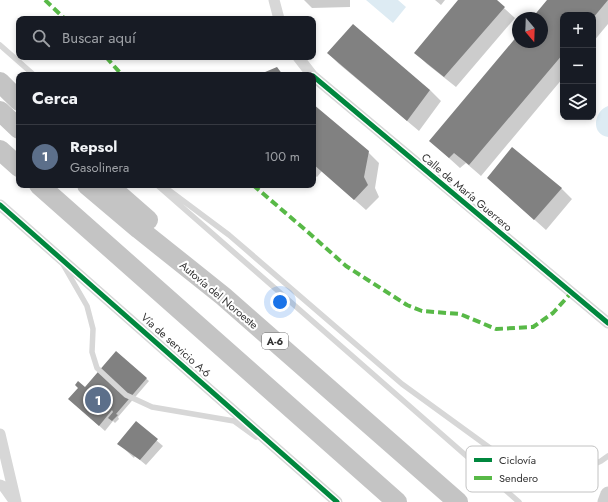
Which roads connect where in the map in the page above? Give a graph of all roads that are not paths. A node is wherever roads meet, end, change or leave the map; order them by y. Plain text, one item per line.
1 (274, 0) edge
2 (278, 16) edge
3 (0, 45) edge
4 (16, 59) edge
5 (17, 60) edge
6 (300, 60) edge
7 (31, 72) edge
8 (309, 72) edge
9 (316, 79) edge
10 (0, 82) edge
11 (0, 98) edge
12 (16, 98) edge
13 (0, 111) edge
14 (16, 111) edge
15 (16, 126) edge
16 (0, 150) edge
17 (16, 164) edge
18 (42, 188) edge
19 (90, 188) edge
20 (111, 188) edge
21 (160, 188) edge
22 (166, 188) edge
23 (0, 205) edge
24 (58, 257) junction
25 (608, 323) edge
26 (0, 434) edge
27 (487, 446) edge
28 (466, 456) edge
29 (608, 456) edge
30 (598, 462) edge
31 (311, 479) junction
32 (0, 485) edge
33 (507, 492) edge
34 (608, 494) edge
35 (15, 502) edge
36 (332, 502) edge
37 (337, 502) edge
38 (397, 502) edge
39 (458, 502) edge
40 (470, 502) edge
41 (518, 502) edge
42 (605, 502) edge

1 - 2 street
3 - 4 lane
5 - 7 lane
6 - 8 street, Calle de María Guerrero
9 - 25 street, Calle de María Guerrero
10 - 12 highway
11 - 14 highway
13 - 15 highway
16 - 17 highway
18 - 38 highway
19 - 39 highway, Autovía del Noroeste / A-6
20 - 40 highway
21 - 28 lane
22 - 27 lane
23 - 24 street, Vía de servicio A-6
24 - 31 street, Vía de servicio A-6
24 - 31 lane
26 - 35 street
29 - 30 lane
31 - 36 lane
31 - 37 street, Vía de servicio A-6
32 - 35 street
33 - 41 lane
34 - 42 street

